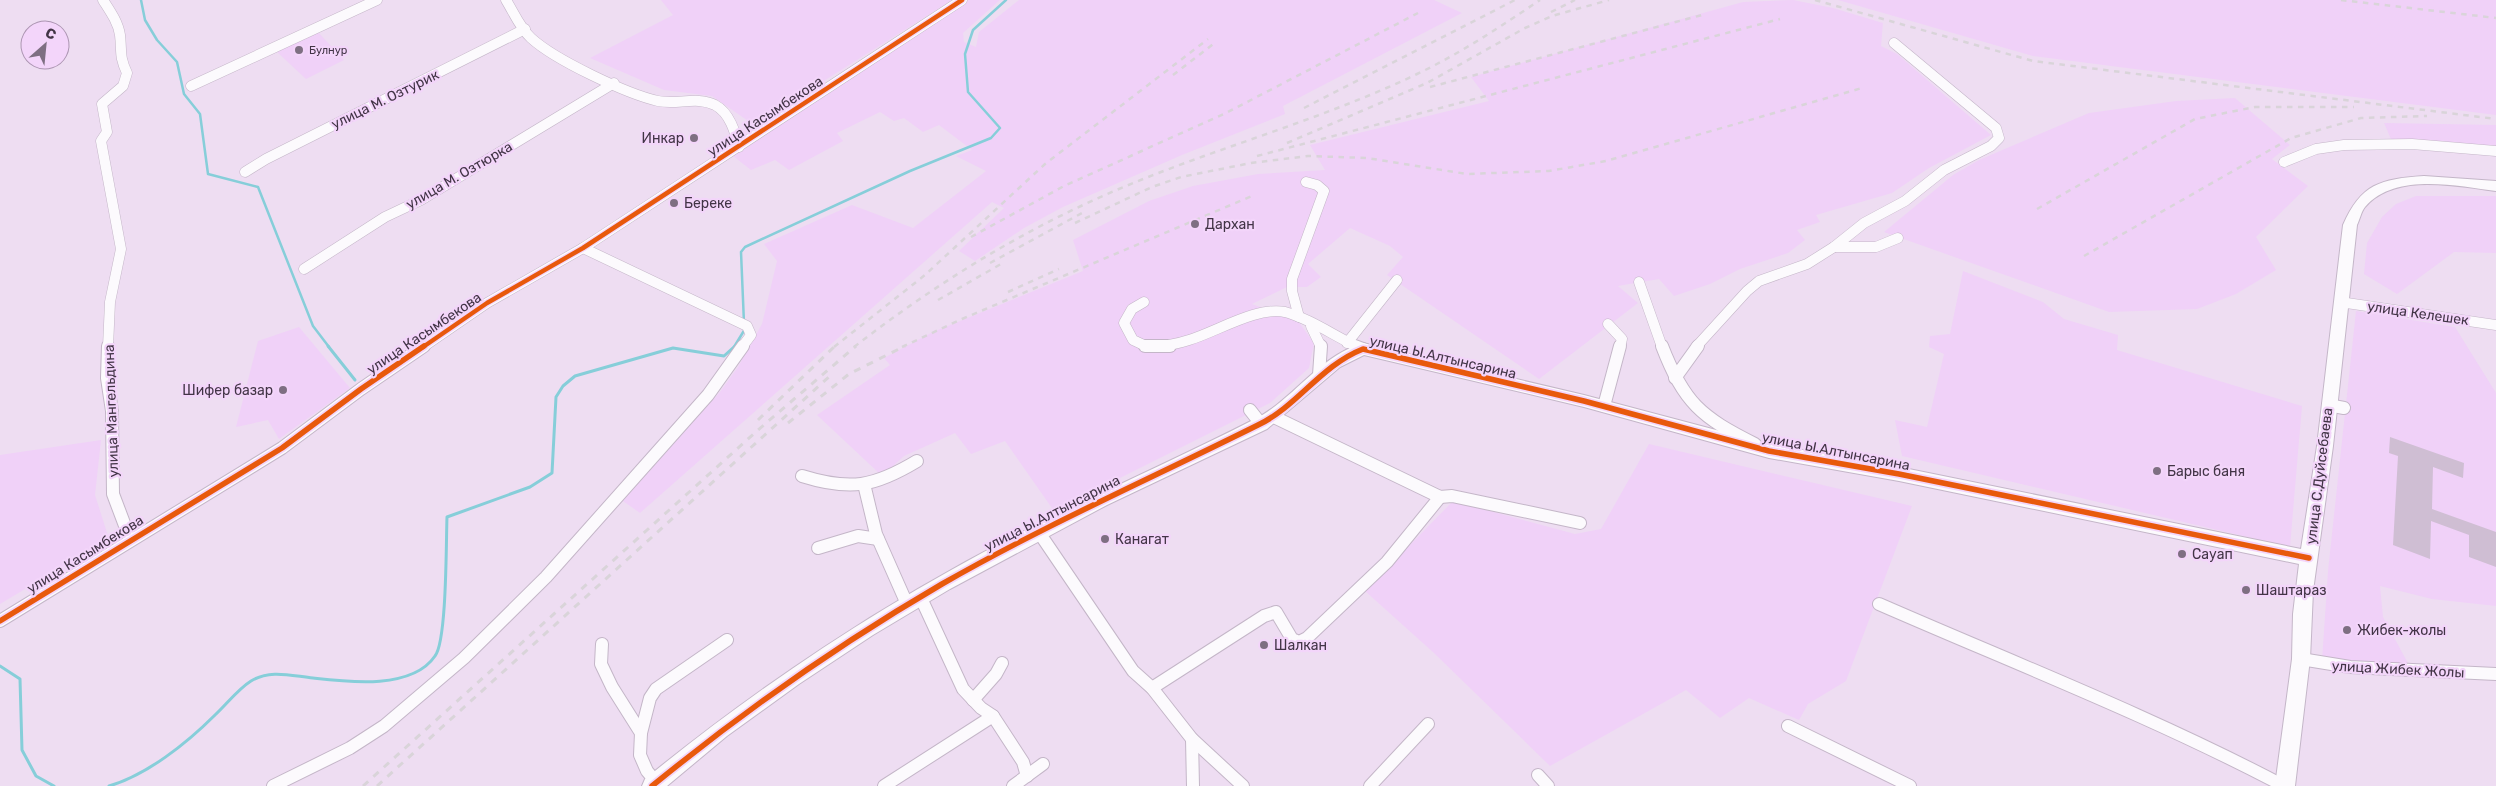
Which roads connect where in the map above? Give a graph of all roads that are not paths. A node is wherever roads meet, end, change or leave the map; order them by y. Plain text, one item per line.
1 (103, 0) edge
2 (377, 0) edge
3 (506, 0) edge
4 (962, 0) edge
5 (525, 29) junction
6 (1894, 43) dead end
7 (614, 83) junction
8 (191, 86) dead end
9 (739, 147) junction
10 (2496, 151) edge
11 (2284, 162) dead end
12 (246, 172) dead end
13 (1306, 182) dead end
14 (2496, 186) edge
15 (1898, 238) dead end
16 (1834, 247) junction
17 (583, 248) junction
18 (304, 269) dead end
19 (1397, 280) dead end
20 (1639, 282) dead end
21 (1144, 302) dead end
22 (2340, 302) junction
23 (2416, 304) dead end
24 (2404, 311) junction
25 (1304, 321) junction
26 (1608, 324) dead end
27 (2496, 325) edge
28 (1355, 346) junction
29 (1319, 375) junction
30 (1675, 378) junction
31 (1604, 406) junction
32 (1250, 410) dead end
33 (1267, 420) junction
34 (1769, 450) junction
35 (918, 462) dead end
36 (802, 476) dead end
37 (864, 484) junction
38 (1440, 497) junction
39 (1580, 523) dead end
40 (1038, 530) junction
41 (130, 539) junction
42 (878, 539) junction
43 (818, 548) dead end
44 (2309, 558) junction
45 (914, 600) junction
46 (1879, 604) dead end
47 (0, 621) edge
48 (727, 640) dead end
49 (602, 644) dead end
50 (2301, 659) junction
51 (1002, 663) dead end
52 (2496, 674) edge
53 (1152, 688) junction
54 (973, 700) junction
55 (993, 716) junction
56 (1428, 724) dead end
57 (1788, 726) dead end
58 (641, 733) junction
59 (1192, 739) junction
60 (1043, 764) dead end
61 (1538, 775) dead end
62 (1027, 776) junction
63 (654, 784) edge
64 (273, 786) edge
65 (884, 786) edge
66 (1013, 786) edge
67 (1193, 786) edge
68 (1243, 786) edge
69 (1370, 786) edge
70 (1548, 786) edge
71 (1910, 786) edge
72 (2285, 786) edge

1 - 41 street, улица Мангельдина
2 - 8 street
3 - 5 street
4 - 9 street, улица Касымбекова
5 - 7 street
5 - 12 street, улица М. Озтурик
6 - 16 street
7 - 9 street
7 - 18 street, улица М. Озтюрка
9 - 17 street, улица Касымбекова
10 - 11 street
13 - 25 street
14 - 22 street, улица С.Дуйсебаева
15 - 16 street
16 - 30 street
17 - 41 street, улица Касымбекова
17 - 64 street
19 - 28 street
20 - 30 street
21 - 25 street
22 - 24 street, улица Келешек
22 - 44 street, улица С.Дуйсебаева
23 - 24 street
24 - 27 street, улица Келешек
25 - 28 street
25 - 29 street
26 - 31 street
28 - 29 street, улица Ы.Алтынсарина
28 - 31 street, улица Ы.Алтынсарина
29 - 33 street, улица Ы.Алтынсарина
30 - 34 street
31 - 34 street, улица Ы.Алтынсарина
32 - 33 street
33 - 38 street
33 - 40 street, улица Ы.Алтынсарина
34 - 44 street, улица Ы.Алтынсарина
35 - 37 street
36 - 37 street
37 - 42 street
38 - 39 street
38 - 53 street
40 - 45 street, улица Ы.Алтынсарина
40 - 53 street
41 - 47 street, улица Касымбекова
42 - 43 street
42 - 45 street
44 - 50 street, улица С.Дуйсебаева
45 - 54 street
45 - 63 street, улица Ы.Алтынсарина
46 - 72 street, улица С.Дуйсебаева
48 - 58 street, улица Ы.Алтынсарина
49 - 58 street
50 - 52 street, улица Жибек Жолы
50 - 72 street, улица С.Дуйсебаева
51 - 54 street
53 - 59 street
54 - 55 street
55 - 62 street
55 - 65 street
56 - 69 street
57 - 71 street
58 - 63 street, улица Ы.Алтынсарина
59 - 67 street
59 - 68 street
60 - 62 street
61 - 70 street
62 - 66 street

